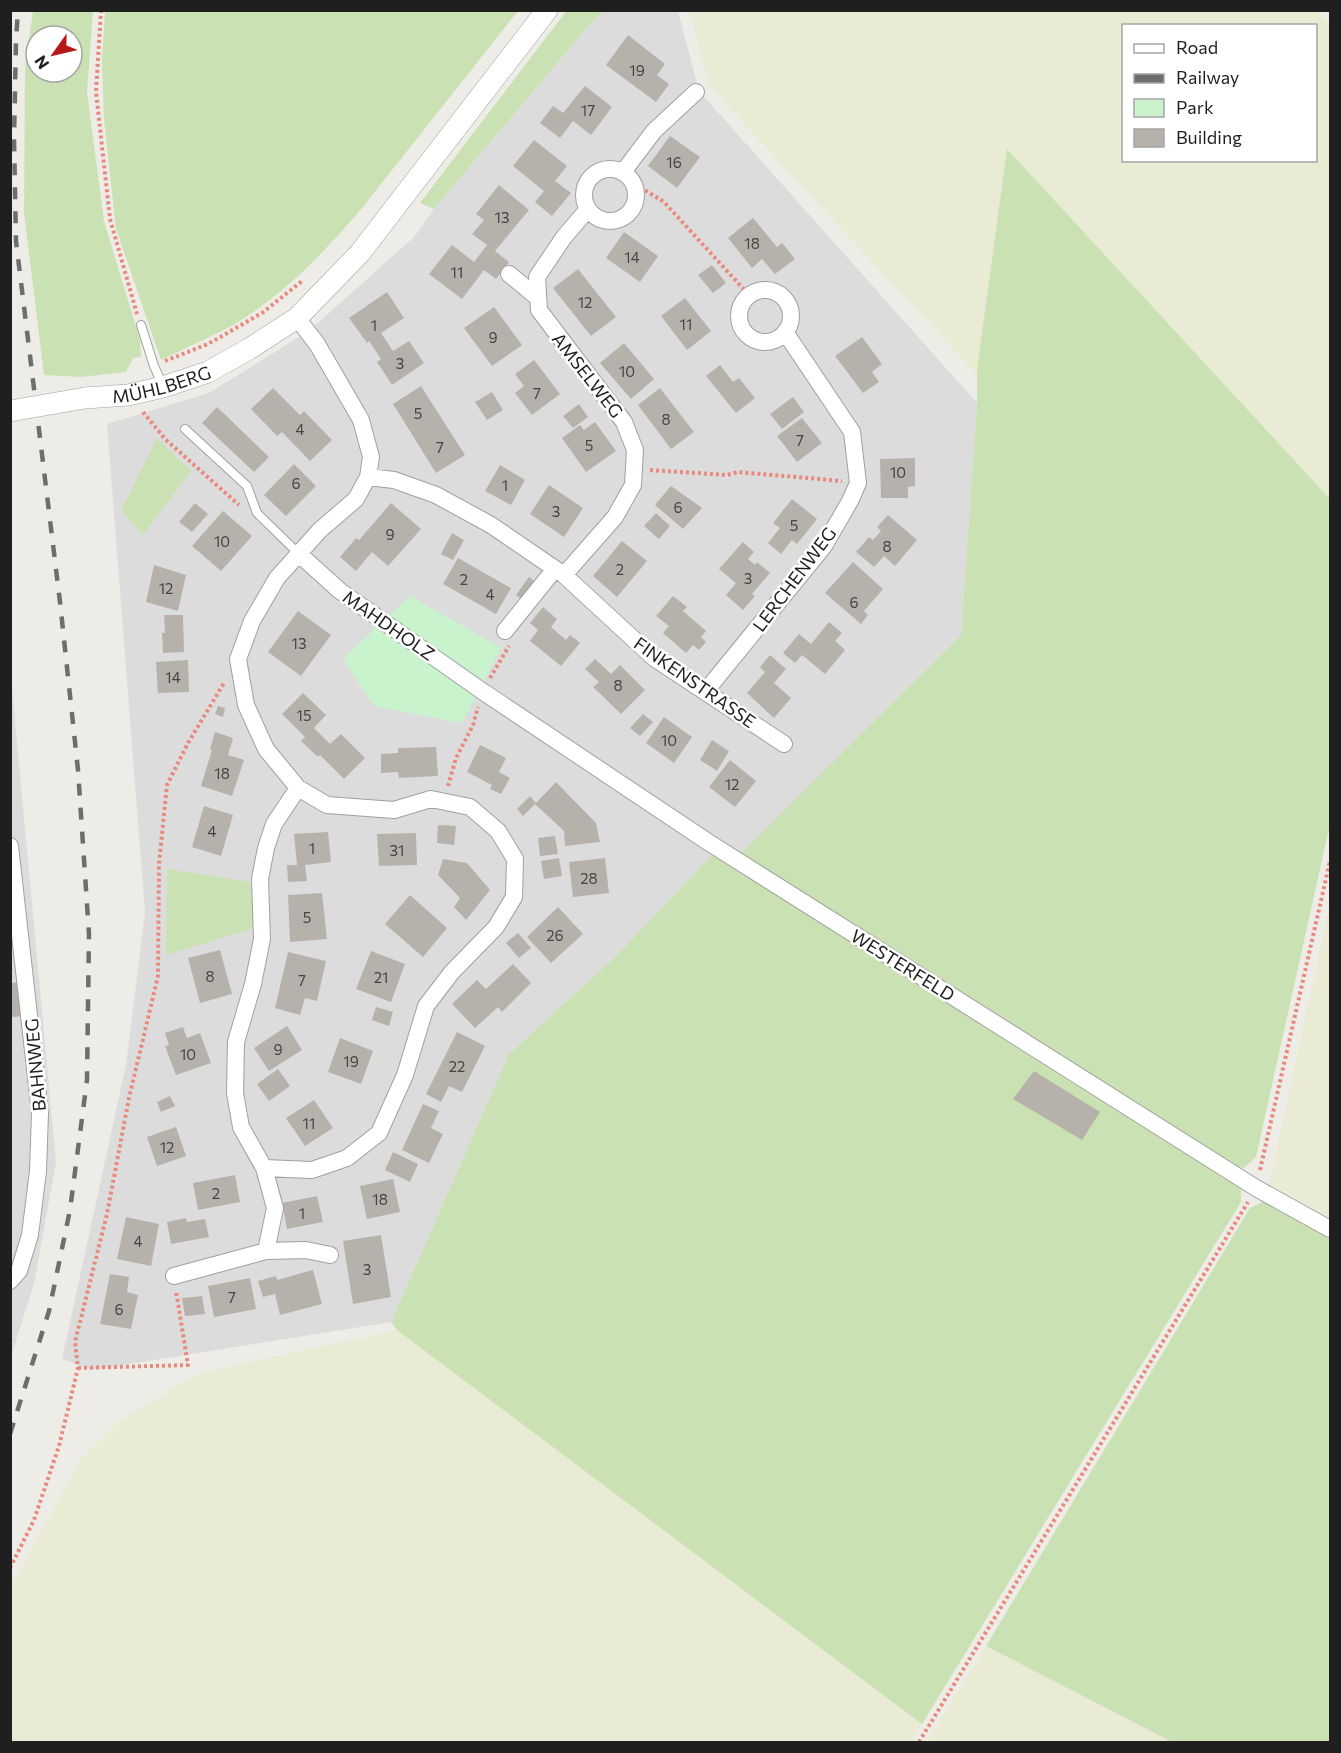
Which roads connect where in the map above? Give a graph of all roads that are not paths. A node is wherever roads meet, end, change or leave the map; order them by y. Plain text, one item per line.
1 (547, 10) edge
2 (696, 92) dead end
3 (629, 178) junction
4 (588, 209) junction
5 (509, 274) dead end
6 (538, 298) junction
7 (297, 318) junction
8 (141, 325) road end
9 (785, 332) junction
10 (164, 387) junction
11 (10, 411) edge
12 (185, 429) dead end
13 (368, 477) junction
14 (299, 554) junction
15 (559, 572) junction
16 (505, 631) road end
17 (482, 692) joint
18 (705, 692) junction
19 (784, 744) dead end
20 (298, 788) junction
21 (10, 846) edge
22 (264, 1168) junction
23 (1330, 1229) edge
24 (266, 1251) junction
25 (330, 1255) dead end
26 (174, 1276) road end
27 (10, 1281) edge

1 - 7 street, MÜHLBERG
2 - 3 street
3 - 4 street
3 - 4 street
4 - 6 street
5 - 6 street, AMSELWEG
6 - 15 street, AMSELWEG
7 - 10 street, MÜHLBERG
7 - 13 street
8 - 10 lane
9 - 9 street
9 - 18 street, LERCHENWEG
10 - 11 street, MÜHLBERG, bridge
12 - 14 lane
13 - 14 street
13 - 15 street, FINKENSTRASSE
14 - 17 street, MAHDHOLZ
14 - 20 street
15 - 16 street
15 - 18 street, FINKENSTRASSE
17 - 23 street, WESTERFELD
18 - 19 street, FINKENSTRASSE
20 - 22 street
20 - 22 street
21 - 27 street, BAHNWEG
22 - 24 street
24 - 25 street
24 - 26 street

